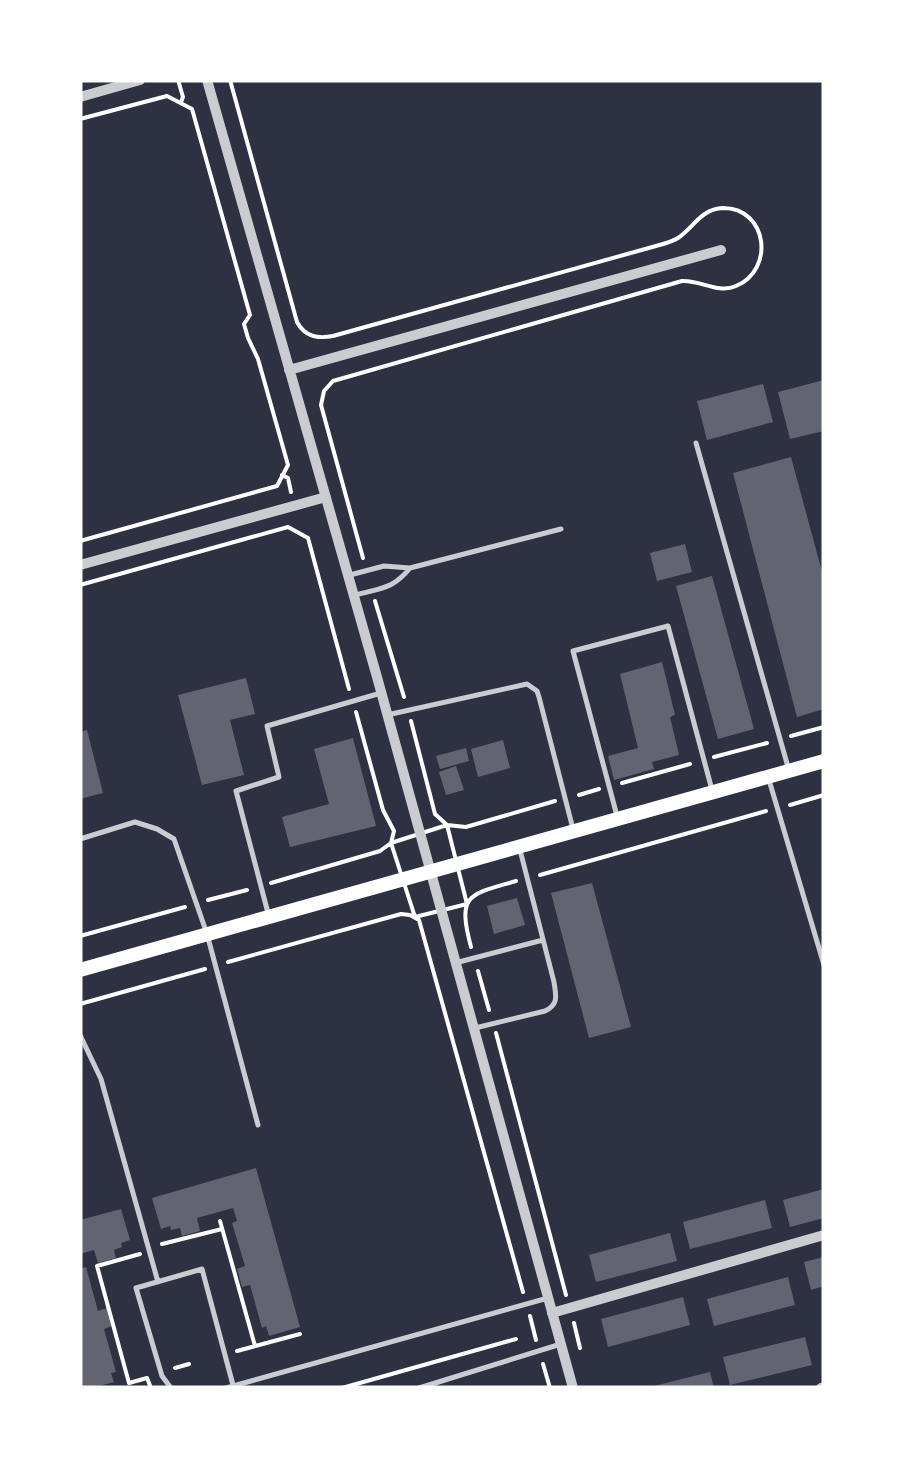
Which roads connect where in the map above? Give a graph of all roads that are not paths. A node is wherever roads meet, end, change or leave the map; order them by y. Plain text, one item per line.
1 (140, 80) edge
2 (207, 80) edge
3 (80, 97) edge
4 (721, 250) dead end
5 (289, 370) junction
6 (696, 443) dead end
7 (326, 496) junction
8 (561, 528) dead end
9 (80, 565) edge
10 (410, 568) junction
11 (348, 576) junction
12 (354, 596) junction
13 (381, 693) junction
14 (387, 715) junction
15 (824, 761) edge
16 (790, 771) junction
17 (768, 777) junction
18 (712, 792) junction
19 (618, 819) junction
20 (574, 832) junction
21 (80, 839) edge
22 (519, 847) junction
23 (430, 872) junction
24 (269, 917) junction
25 (206, 934) junction
26 (543, 940) junction
27 (455, 963) junction
28 (824, 964) edge
29 (80, 970) edge
30 (473, 1029) junction
31 (80, 1035) edge
32 (258, 1125) dead end
33 (824, 1235) edge
34 (158, 1282) junction
35 (548, 1298) junction
36 (552, 1313) junction
37 (560, 1344) junction
38 (231, 1387) edge
39 (170, 1388) edge
40 (418, 1388) edge
41 (573, 1388) edge

1 - 3 street
2 - 5 street
4 - 5 street
5 - 7 street
6 - 16 lane
7 - 9 street
7 - 11 street
8 - 10 lane
10 - 11 lane
10 - 12 lane
11 - 12 street
12 - 13 street
13 - 14 street
13 - 24 lane
14 - 20 lane
14 - 23 street
15 - 16 main road
16 - 17 main road
17 - 18 main road
17 - 28 lane
18 - 19 main road
18 - 19 lane
19 - 20 main road
20 - 22 main road
21 - 25 lane
22 - 23 main road
22 - 26 lane
23 - 24 main road
23 - 27 street
24 - 25 main road
25 - 29 main road
25 - 32 lane
26 - 27 lane
26 - 30 lane
27 - 30 street
30 - 35 street
31 - 34 lane
33 - 36 street
34 - 38 lane
34 - 39 lane
35 - 36 street
35 - 38 lane
36 - 37 street
37 - 40 lane
37 - 41 street

